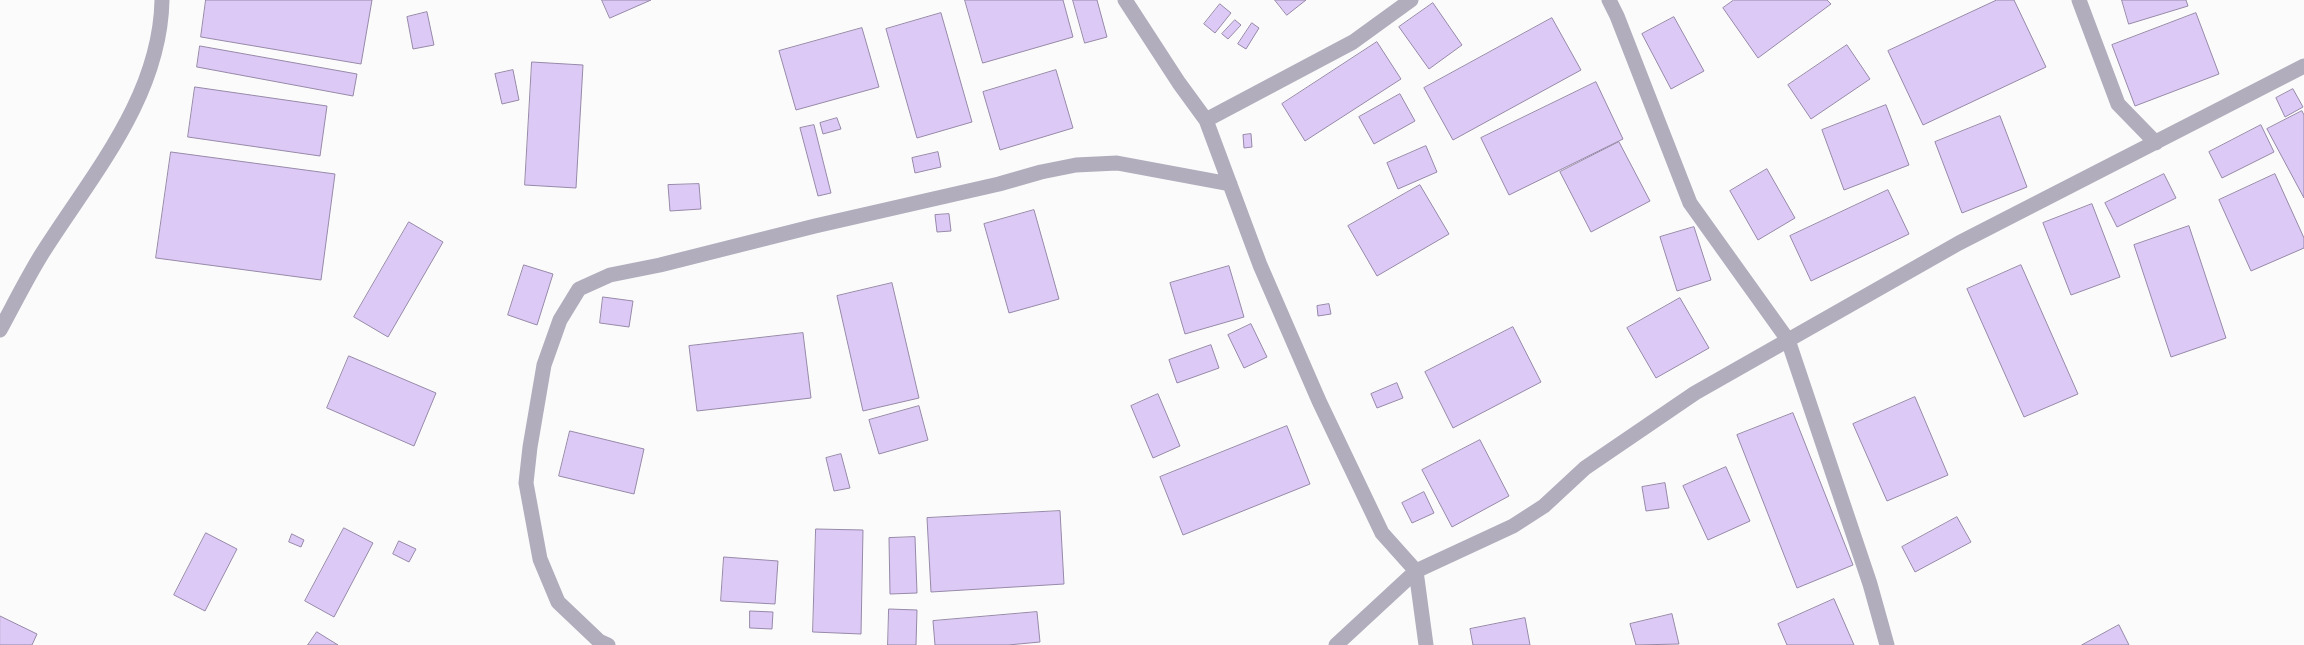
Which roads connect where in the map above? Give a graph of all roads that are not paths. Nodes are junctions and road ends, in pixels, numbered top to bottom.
1 (162, 0) edge
2 (1124, 0) edge
3 (1411, 0) edge
4 (1609, 0) edge
5 (2079, 0) edge
6 (2304, 66) edge
7 (1206, 120) junction
8 (2156, 143) junction
9 (1230, 184) junction
10 (0, 330) edge
11 (1788, 340) junction
12 (1416, 571) junction
13 (608, 645) edge
14 (1336, 645) edge
15 (1426, 645) edge
16 (1887, 645) edge

1 - 10 street
2 - 7 street
3 - 7 street
4 - 11 street
5 - 8 street
6 - 8 street
7 - 9 street
8 - 11 street
9 - 12 street
9 - 13 street
11 - 12 street
11 - 16 street
12 - 14 street
12 - 15 street

